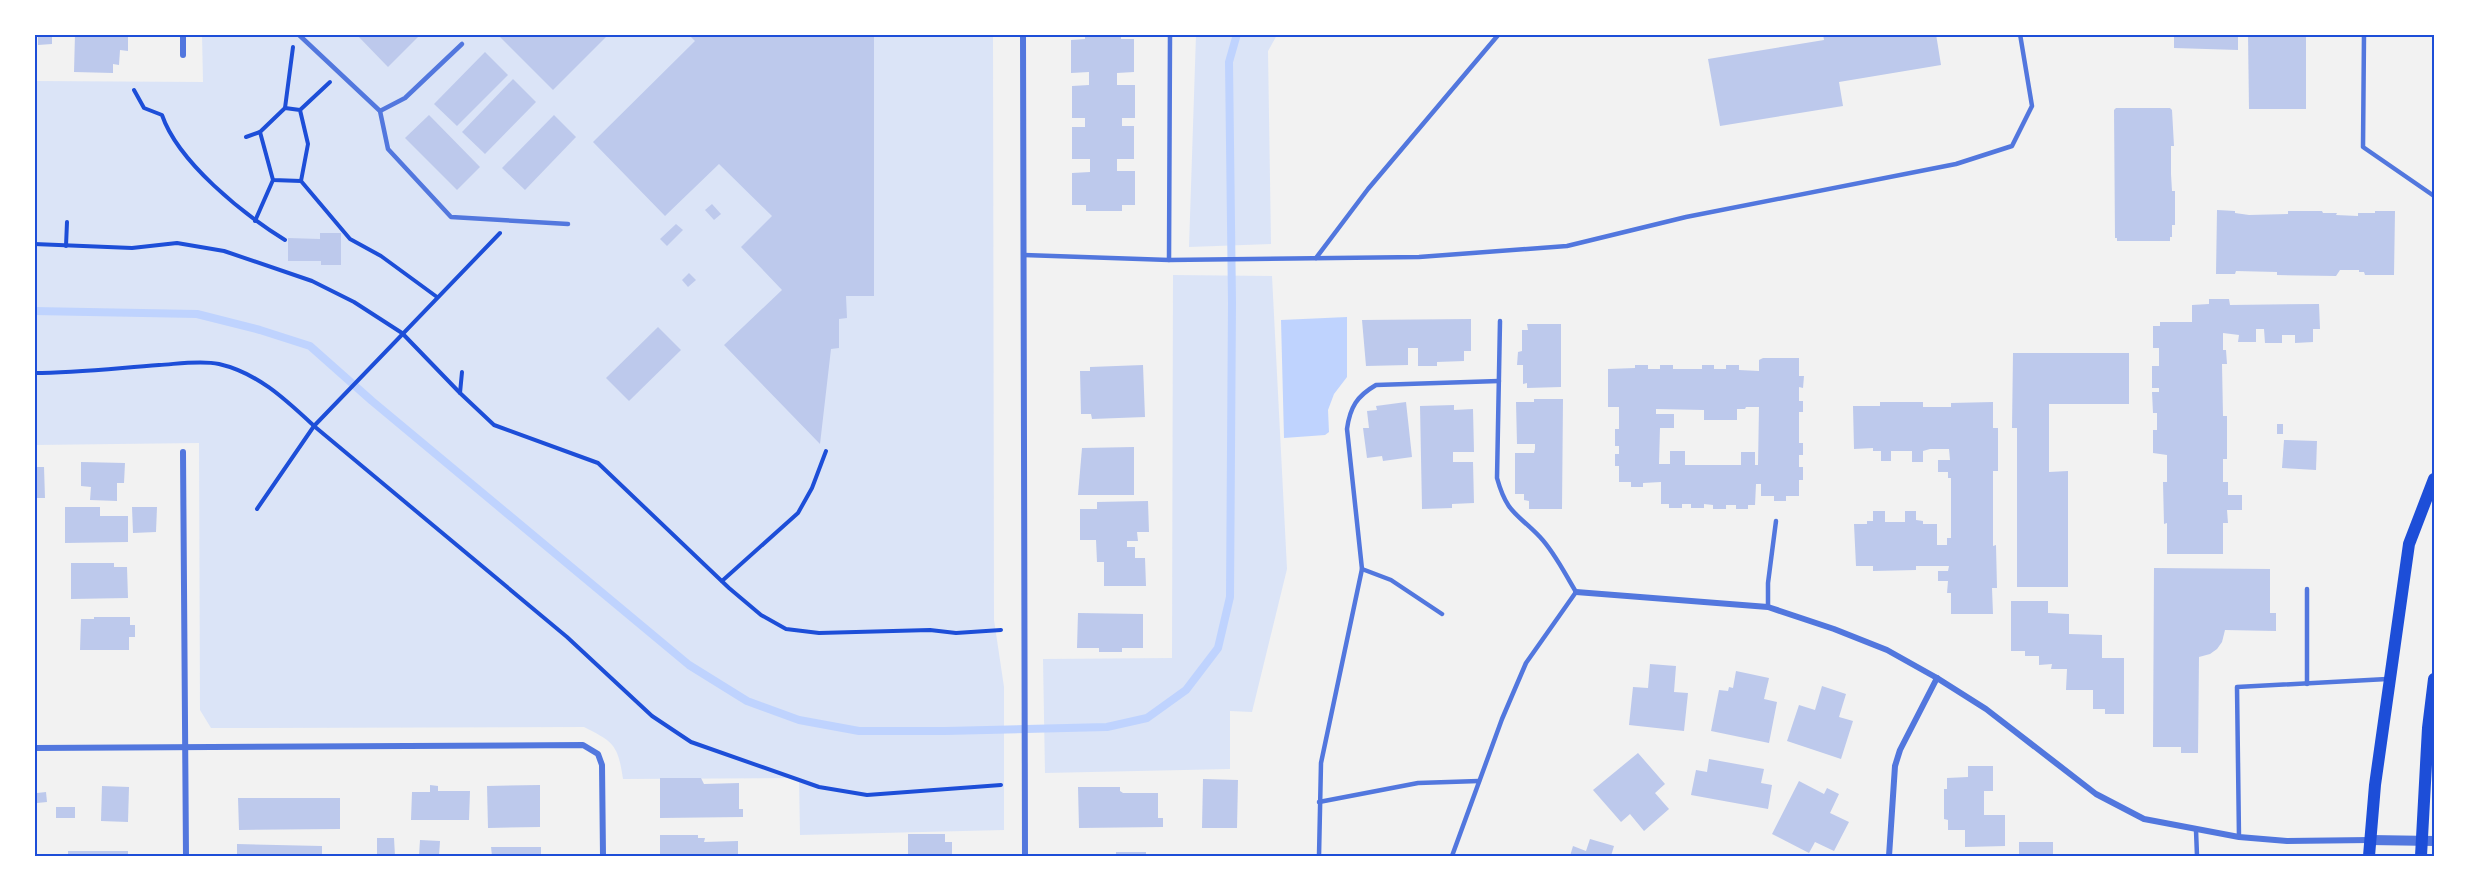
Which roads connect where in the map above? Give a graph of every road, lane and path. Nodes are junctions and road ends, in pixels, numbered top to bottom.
1 (183, 34) edge
2 (298, 34) edge
3 (1023, 34) edge
4 (1170, 34) edge
5 (1499, 34) edge
6 (2020, 34) edge
7 (2364, 34) edge
8 (462, 44) dead end
9 (293, 45) dead end
10 (183, 55) dead end
11 (339, 74) junction
12 (134, 90) dead end
13 (285, 108) junction
14 (300, 110) junction
15 (380, 111) junction
16 (260, 132) junction
17 (246, 137) dead end
18 (273, 180) junction
19 (301, 181) junction
20 (2434, 196) edge
21 (255, 221) junction
22 (67, 222) dead end
23 (510, 222) junction
24 (568, 224) dead end
25 (285, 240) dead end
26 (34, 244) edge
27 (66, 246) junction
28 (1024, 255) junction
29 (1316, 258) junction
30 (1169, 260) junction
31 (437, 297) junction
32 (1500, 321) dead end
33 (402, 333) junction
34 (462, 372) dead end
35 (34, 373) edge
36 (1499, 381) junction
37 (460, 393) junction
38 (314, 426) junction
39 (826, 451) dead end
40 (183, 452) dead end
41 (2434, 479) edge
42 (257, 509) dead end
43 (1776, 521) dead end
44 (1362, 569) junction
45 (722, 581) junction
46 (2307, 589) dead end
47 (1576, 592) junction
48 (1768, 607) junction
49 (1442, 614) dead end
50 (1001, 630) dead end
51 (1937, 678) junction
52 (2390, 679) junction
53 (2434, 679) edge
54 (2307, 684) junction
55 (34, 748) edge
56 (186, 748) junction
57 (1479, 781) junction
58 (1001, 785) dead end
59 (1319, 802) junction
60 (2196, 830) junction
61 (2239, 837) junction
62 (2370, 840) junction
63 (2428, 841) edge
64 (186, 856) edge
65 (603, 856) edge
66 (1025, 856) edge
67 (1319, 856) edge
68 (1452, 856) edge
69 (1889, 856) edge
70 (2197, 856) edge
71 (2369, 856) edge
72 (2421, 856) edge

1 - 10 street
2 - 11 lane
3 - 28 street
4 - 30 lane
5 - 29 lane
6 - 29 lane
7 - 20 lane
8 - 15 lane
9 - 13 path
11 - 14 path
11 - 15 lane
12 - 21 path
13 - 14 path
13 - 16 path
14 - 19 path
15 - 23 lane
16 - 17 path
16 - 18 path
18 - 19 path
18 - 21 path
19 - 31 path
21 - 25 path
22 - 27 path
23 - 24 lane
23 - 31 path
26 - 27 path
27 - 33 path
28 - 30 lane
28 - 66 street
29 - 30 lane
31 - 33 path
32 - 36 lane
33 - 37 path
33 - 38 path
34 - 37 path
35 - 38 path
36 - 44 lane
36 - 47 lane
37 - 45 path
38 - 42 path
38 - 58 path
39 - 45 path
40 - 56 street
41 - 52 main road
43 - 48 lane
44 - 49 lane
44 - 59 lane
45 - 50 path
46 - 54 lane
47 - 48 street
47 - 57 lane
48 - 51 street
51 - 60 street
51 - 69 street
52 - 54 lane
52 - 62 main road
53 - 63 main road
54 - 61 lane
55 - 56 street
56 - 64 street
56 - 65 street
57 - 59 lane
57 - 68 lane
59 - 67 lane
60 - 61 street
60 - 70 lane
61 - 62 street
62 - 63 street
62 - 71 main road
63 - 72 main road

